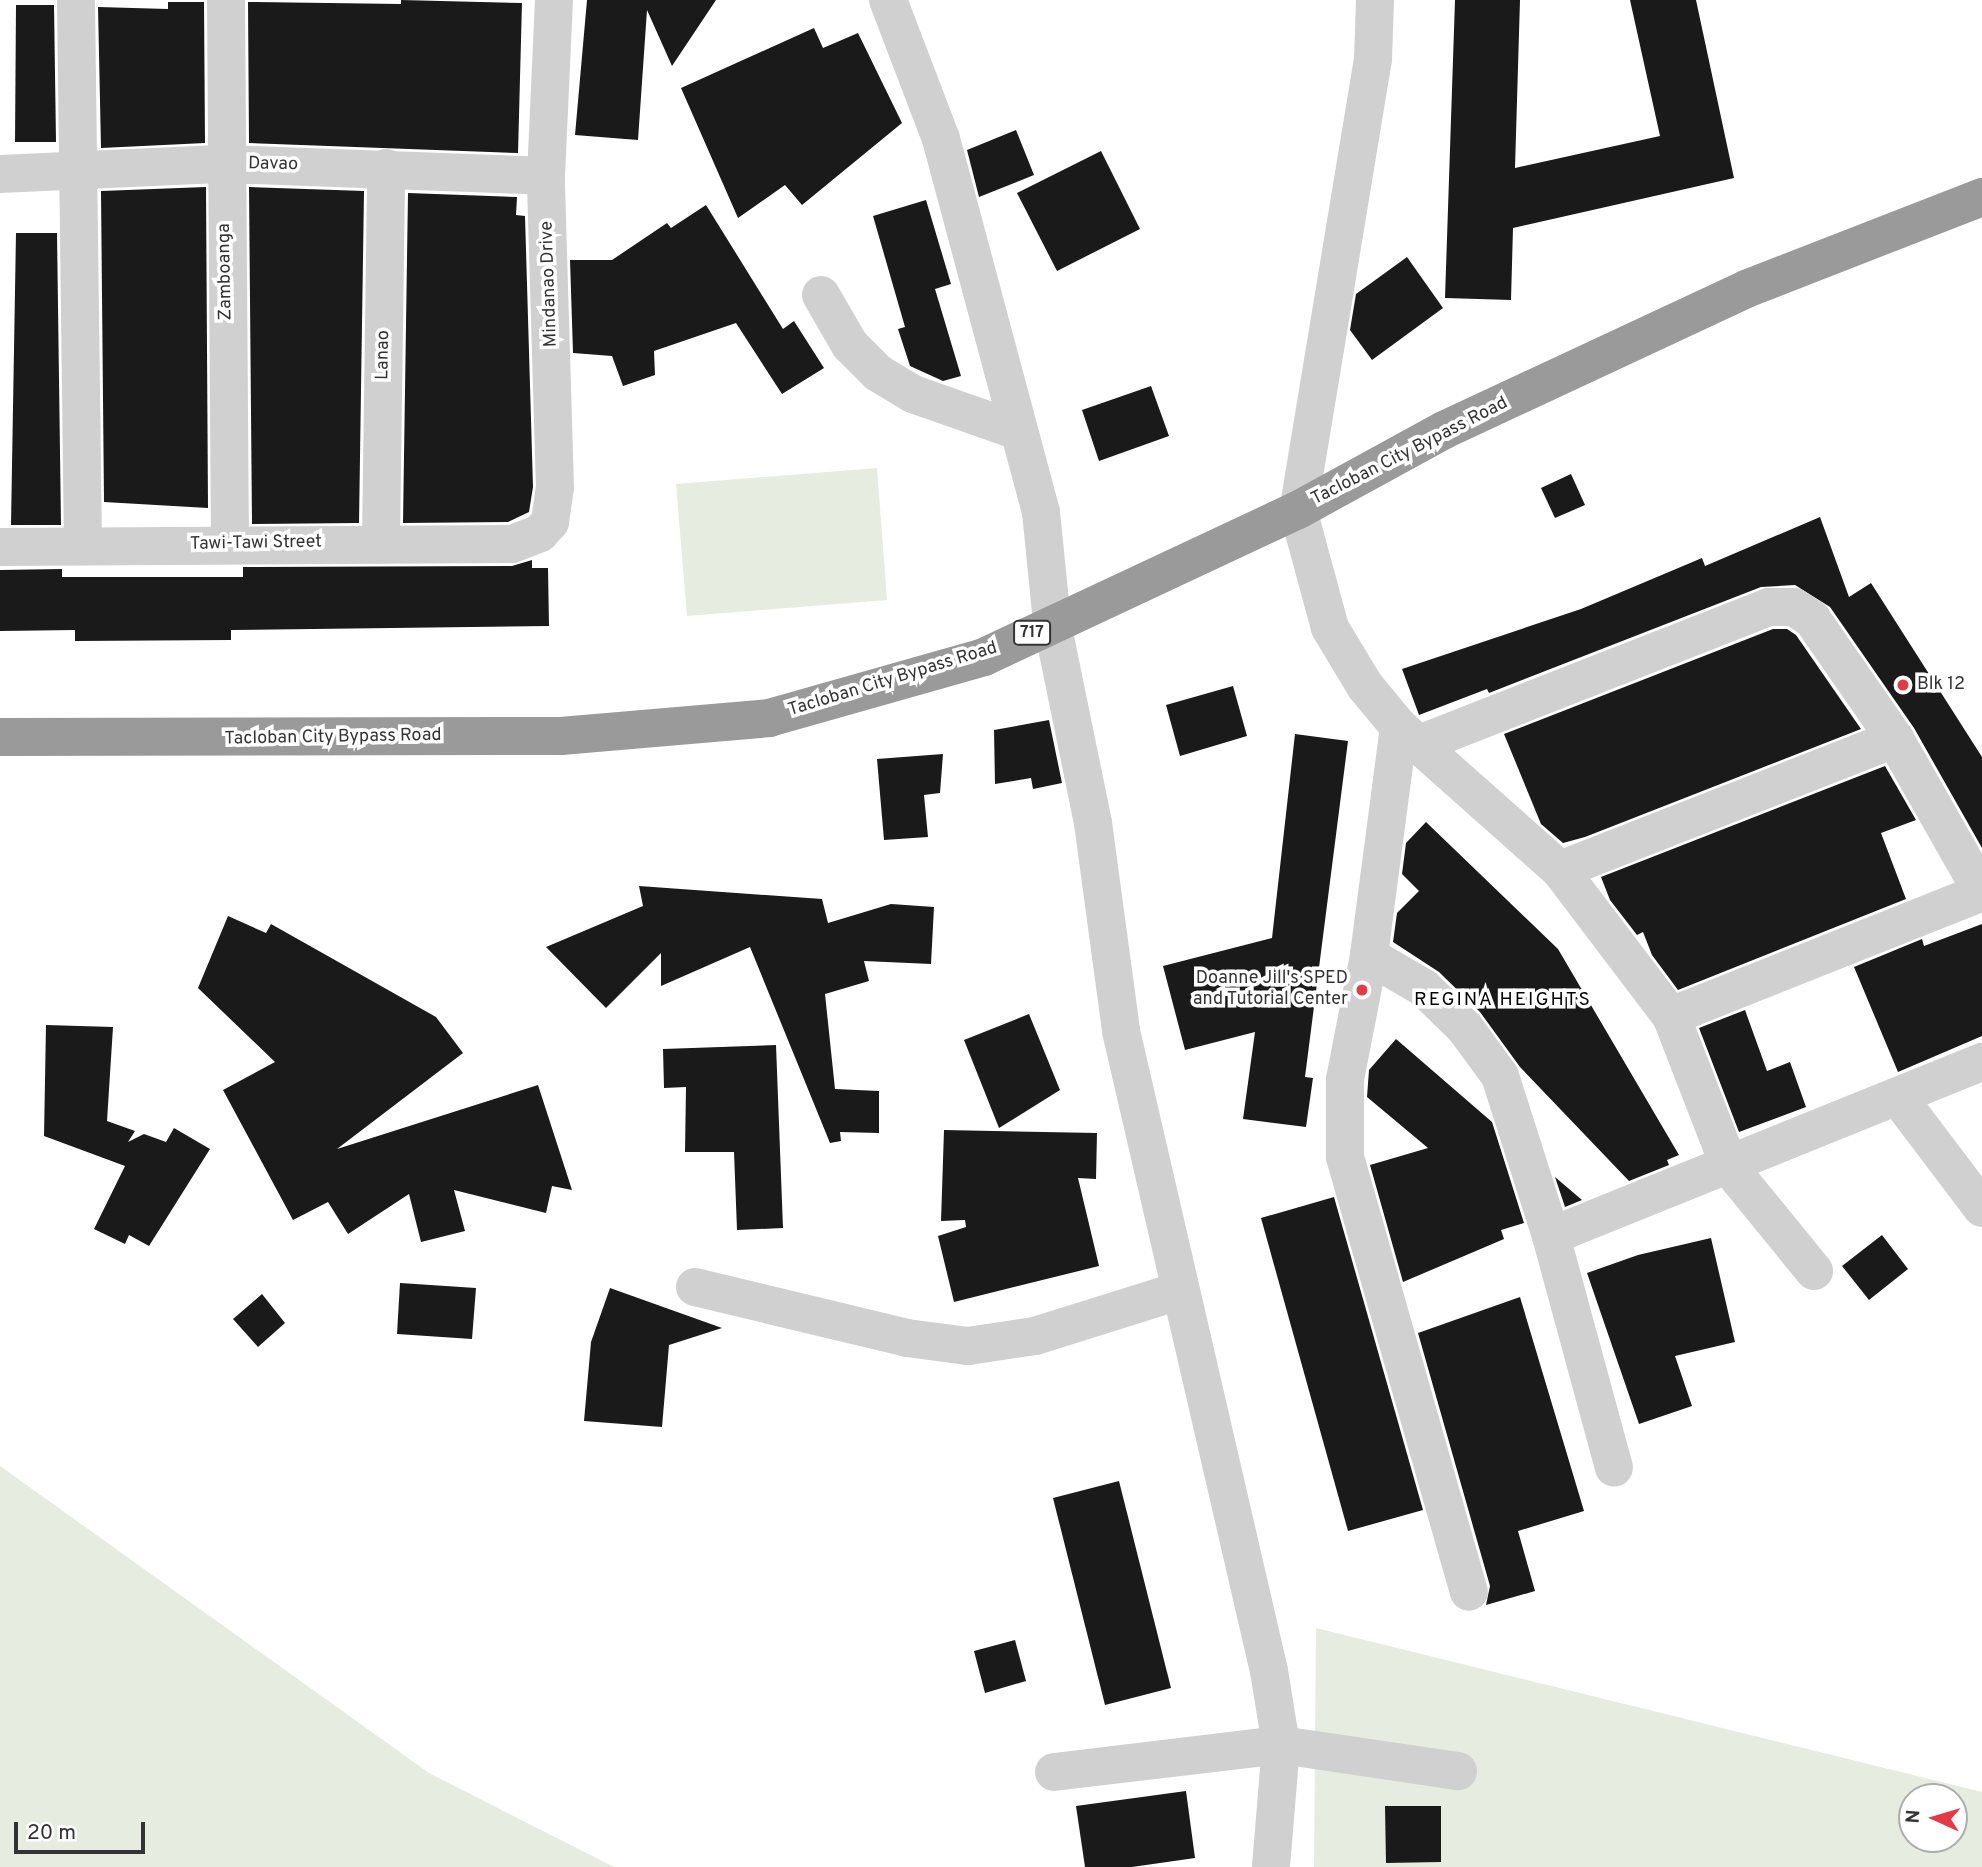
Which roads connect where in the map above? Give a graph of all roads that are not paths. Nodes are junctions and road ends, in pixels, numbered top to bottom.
1 (76, 0) edge
2 (226, 0) edge
3 (554, 0) edge
4 (888, 0) edge
5 (1375, 0) edge
6 (224, 164) junction
7 (386, 168) junction
8 (75, 173) junction
9 (0, 174) edge
10 (547, 176) junction
11 (1982, 197) edge
12 (821, 295) dead end
13 (1018, 431) junction
14 (1298, 510) junction
15 (381, 542) junction
16 (512, 544) joint
17 (230, 545) junction
18 (83, 546) junction
19 (0, 547) edge
20 (1052, 623) junction
21 (1410, 735) junction
22 (0, 737) edge
23 (1895, 739) junction
24 (1560, 870) junction
25 (1982, 892) edge
26 (1369, 956) junction
27 (1671, 1016) junction
28 (1982, 1062) edge
29 (1898, 1097) junction
30 (1730, 1168) junction
31 (1982, 1208) edge
32 (1551, 1236) junction
33 (1814, 1271) dead end
34 (695, 1287) dead end
35 (1179, 1291) junction
36 (1614, 1468) dead end
37 (1469, 1592) dead end
38 (1281, 1745) junction
39 (1458, 1771) dead end
40 (1055, 1772) dead end
41 (1271, 1867) edge

1 - 8 street
2 - 6 street, Zamboanga
3 - 10 street, Mindanao Drive
4 - 13 street
5 - 14 street
6 - 7 street, Davao
6 - 8 street, Davao
6 - 17 street, Zamboanga
7 - 10 street, Davao
7 - 15 street, Lanao
8 - 9 street, Davao
8 - 18 street
10 - 16 street, Mindanao Drive
11 - 14 highway, Tacloban City Bypass Road / 717
12 - 13 street
13 - 20 street
14 - 20 highway, Tacloban City Bypass Road / 717
14 - 21 street
15 - 16 street, Tawi-Tawi Street
15 - 17 street, Tawi-Tawi Street
17 - 18 street, Tawi-Tawi Street
18 - 19 street, Tawi-Tawi Street
20 - 22 highway, Tacloban City Bypass Road / 717
20 - 35 street
21 - 23 street
21 - 24 street
21 - 26 street
23 - 24 street
23 - 25 street
24 - 27 street
25 - 27 street
26 - 32 street
26 - 37 street
27 - 30 street
28 - 29 street
29 - 30 street
29 - 31 street
30 - 32 street
30 - 33 street
32 - 36 street
34 - 35 street
35 - 38 street
38 - 39 street
38 - 40 street
38 - 41 street

